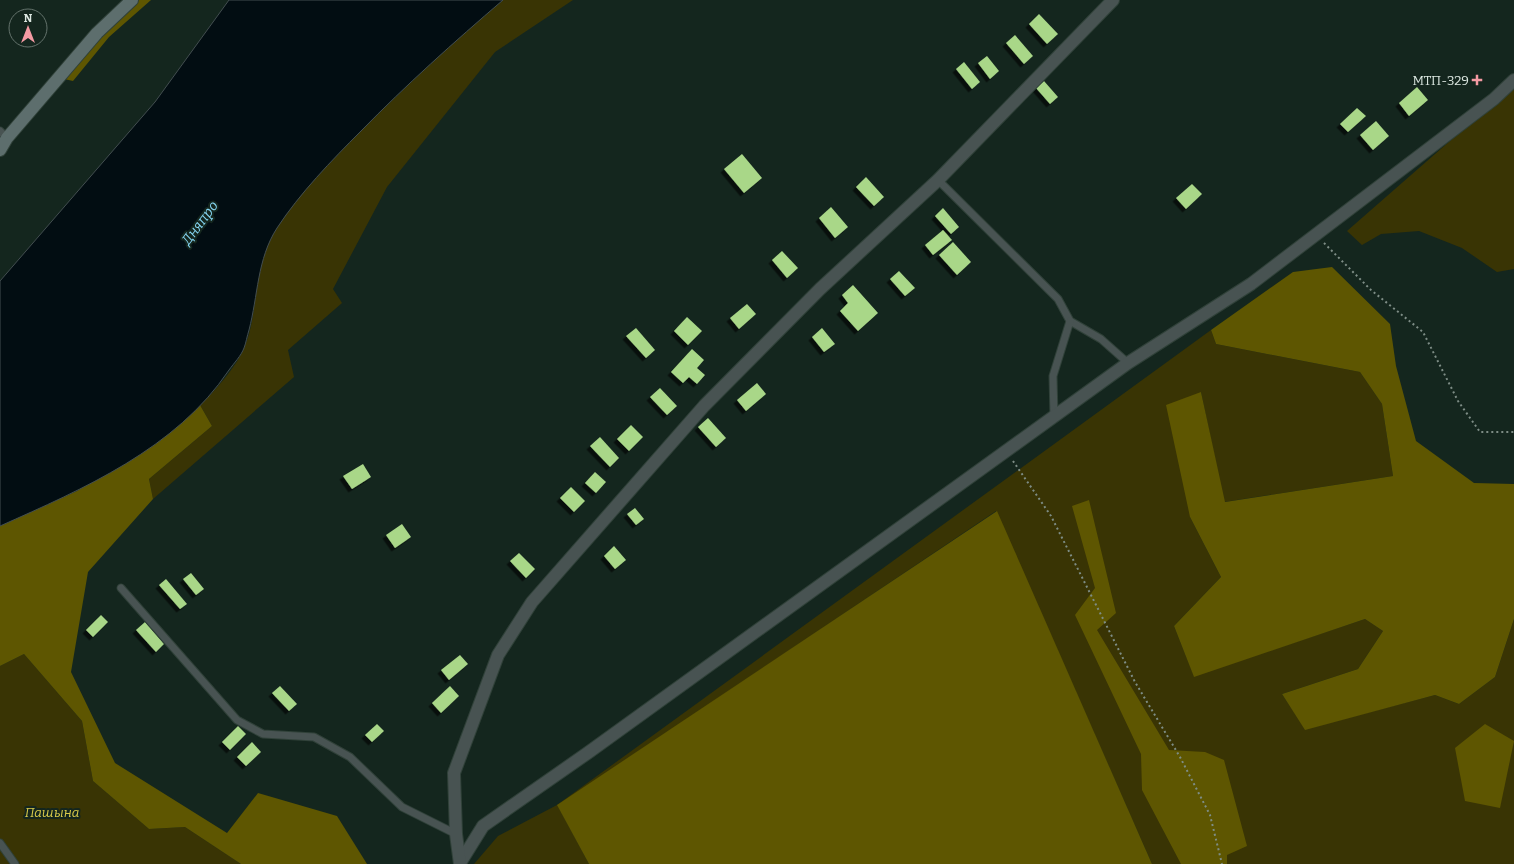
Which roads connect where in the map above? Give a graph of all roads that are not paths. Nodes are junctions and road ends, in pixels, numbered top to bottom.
1 (132, 0) edge
2 (1113, 0) edge
3 (1514, 80) edge
4 (4, 135) edge
5 (0, 150) edge
6 (938, 180) junction
7 (1070, 321) junction
8 (1128, 363) junction
9 (1054, 417) junction
10 (121, 588) dead end
11 (456, 834) junction
12 (0, 843) edge
13 (460, 863) edge
14 (15, 864) edge

1 - 4 street
2 - 6 street
3 - 8 street
4 - 5 street
6 - 7 lane
6 - 11 street
7 - 8 lane
7 - 9 lane
8 - 9 street
9 - 13 street
10 - 11 lane
11 - 13 street
12 - 14 lane

